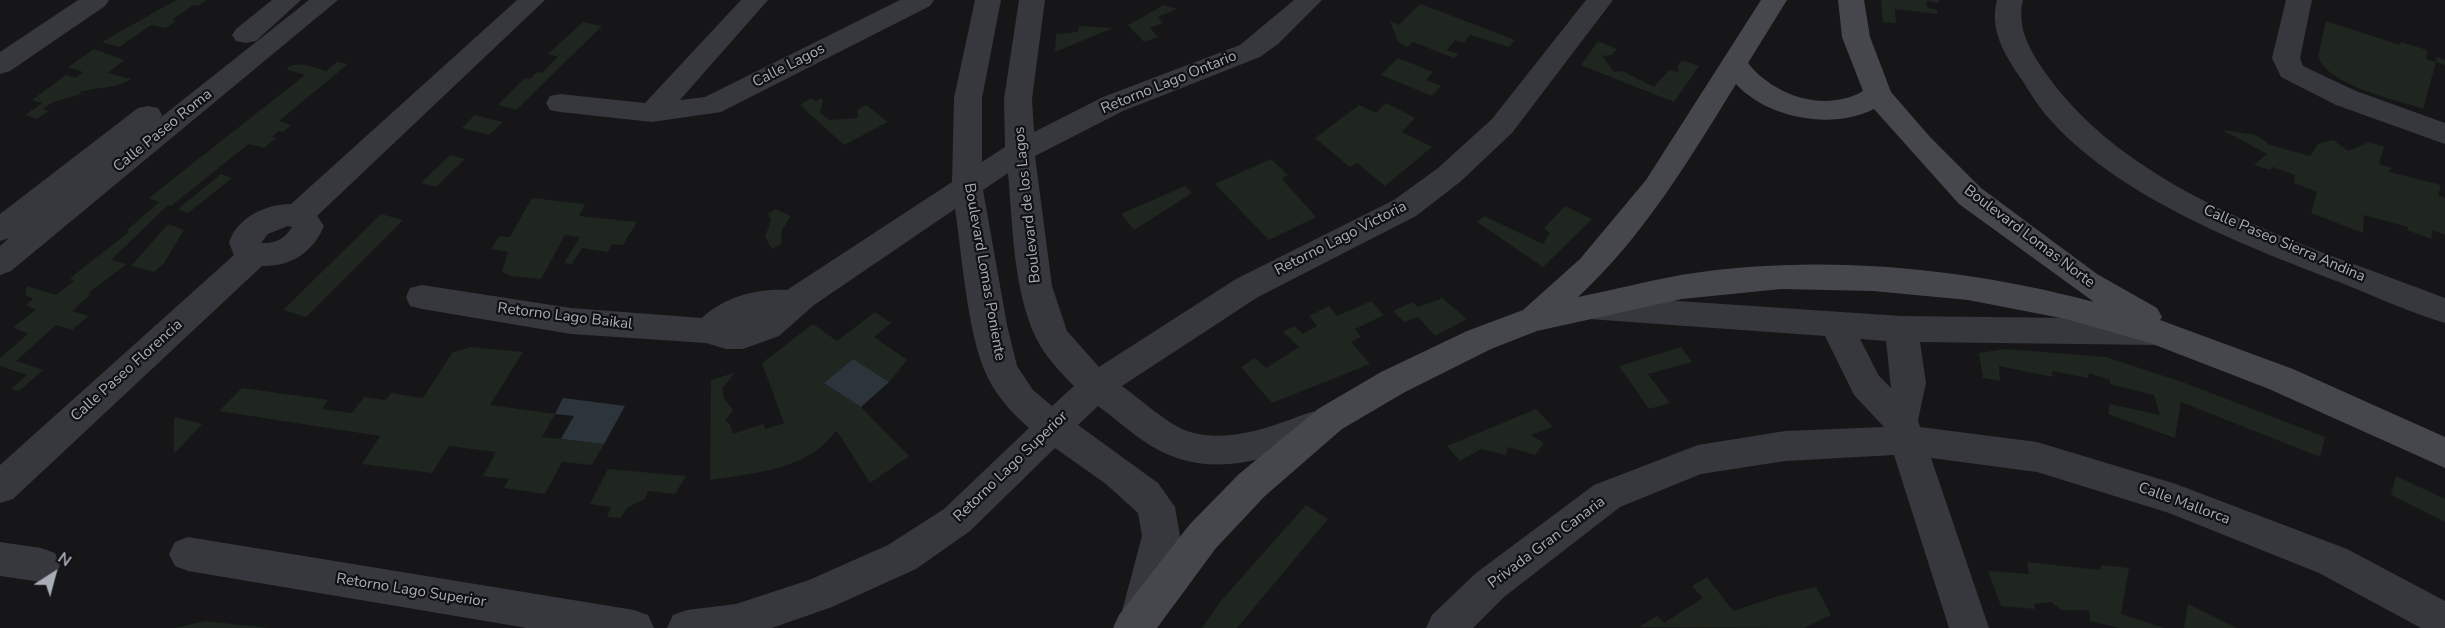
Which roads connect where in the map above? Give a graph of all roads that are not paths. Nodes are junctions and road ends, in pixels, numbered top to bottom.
1 (96, 0) edge
2 (288, 0) edge
3 (325, 0) edge
4 (532, 0) edge
5 (755, 0) edge
6 (921, 0) edge
7 (981, 0) edge
8 (1032, 0) edge
9 (1309, 0) edge
10 (1600, 0) edge
11 (1774, 0) edge
12 (1851, 0) edge
13 (2010, 0) edge
14 (2299, 0) edge
15 (1734, 63) junction
16 (0, 65) edge
17 (1878, 95) junction
18 (968, 98) junction
19 (1018, 99) junction
20 (560, 103) dead end
21 (652, 113) junction
22 (2445, 134) edge
23 (1020, 151) junction
24 (967, 188) junction
25 (0, 230) edge
26 (0, 262) edge
27 (422, 297) dead end
28 (1589, 307) junction
29 (2445, 311) edge
30 (1533, 320) junction
31 (1837, 326) junction
32 (1901, 329) junction
33 (2158, 332) junction
34 (2196, 346) junction
35 (1096, 386) junction
36 (1330, 419) junction
37 (1053, 427) junction
38 (1904, 430) junction
39 (2445, 453) edge
40 (0, 488) edge
41 (188, 554) dead end
42 (0, 559) edge
43 (41, 565) dead end
44 (2445, 621) edge
45 (1137, 622) edge
46 (634, 628) edge
47 (687, 628) edge
48 (1446, 628) edge
49 (1969, 628) edge

1 - 16 street
2 - 25 street, Calle Paseo Roma
3 - 26 street, Calle Paseo Roma
4 - 40 street, Calle Paseo Florencia
5 - 21 street
6 - 21 street, Calle Lagos
7 - 18 street, Boulevard Lomas Poniente
8 - 19 street, Boulevard de los Lagos
9 - 23 street, Retorno Lago Ontario
10 - 35 street, Retorno Lago Victoria
11 - 15 street
12 - 17 street, Boulevard Lomas Norte
13 - 29 street, Calle Paseo Sierra Andina
14 - 22 street
15 - 17 street
15 - 30 street
17 - 34 street, Boulevard Lomas Norte
18 - 19 street
18 - 24 street, Boulevard Lomas Poniente
19 - 23 street, Boulevard de los Lagos
20 - 21 street, Calle Lagos
23 - 24 street
23 - 35 street, Boulevard de los Lagos
24 - 27 street, Retorno Lago Baikal
24 - 37 street, Boulevard Lomas Poniente
28 - 30 street
28 - 31 street
28 - 33 street
30 - 36 street
31 - 32 street
31 - 38 street
32 - 33 street
32 - 38 street
33 - 34 street
34 - 39 street
35 - 36 street, Boulevard de los Lagos
35 - 37 street, Retorno Lago Superior
36 - 45 street
37 - 45 street, Boulevard Lomas Poniente
37 - 47 street, Retorno Lago Superior
38 - 44 street, Calle Mallorca
38 - 48 street, Privada Gran Canaria
38 - 49 street
41 - 46 street, Retorno Lago Superior
42 - 43 street

